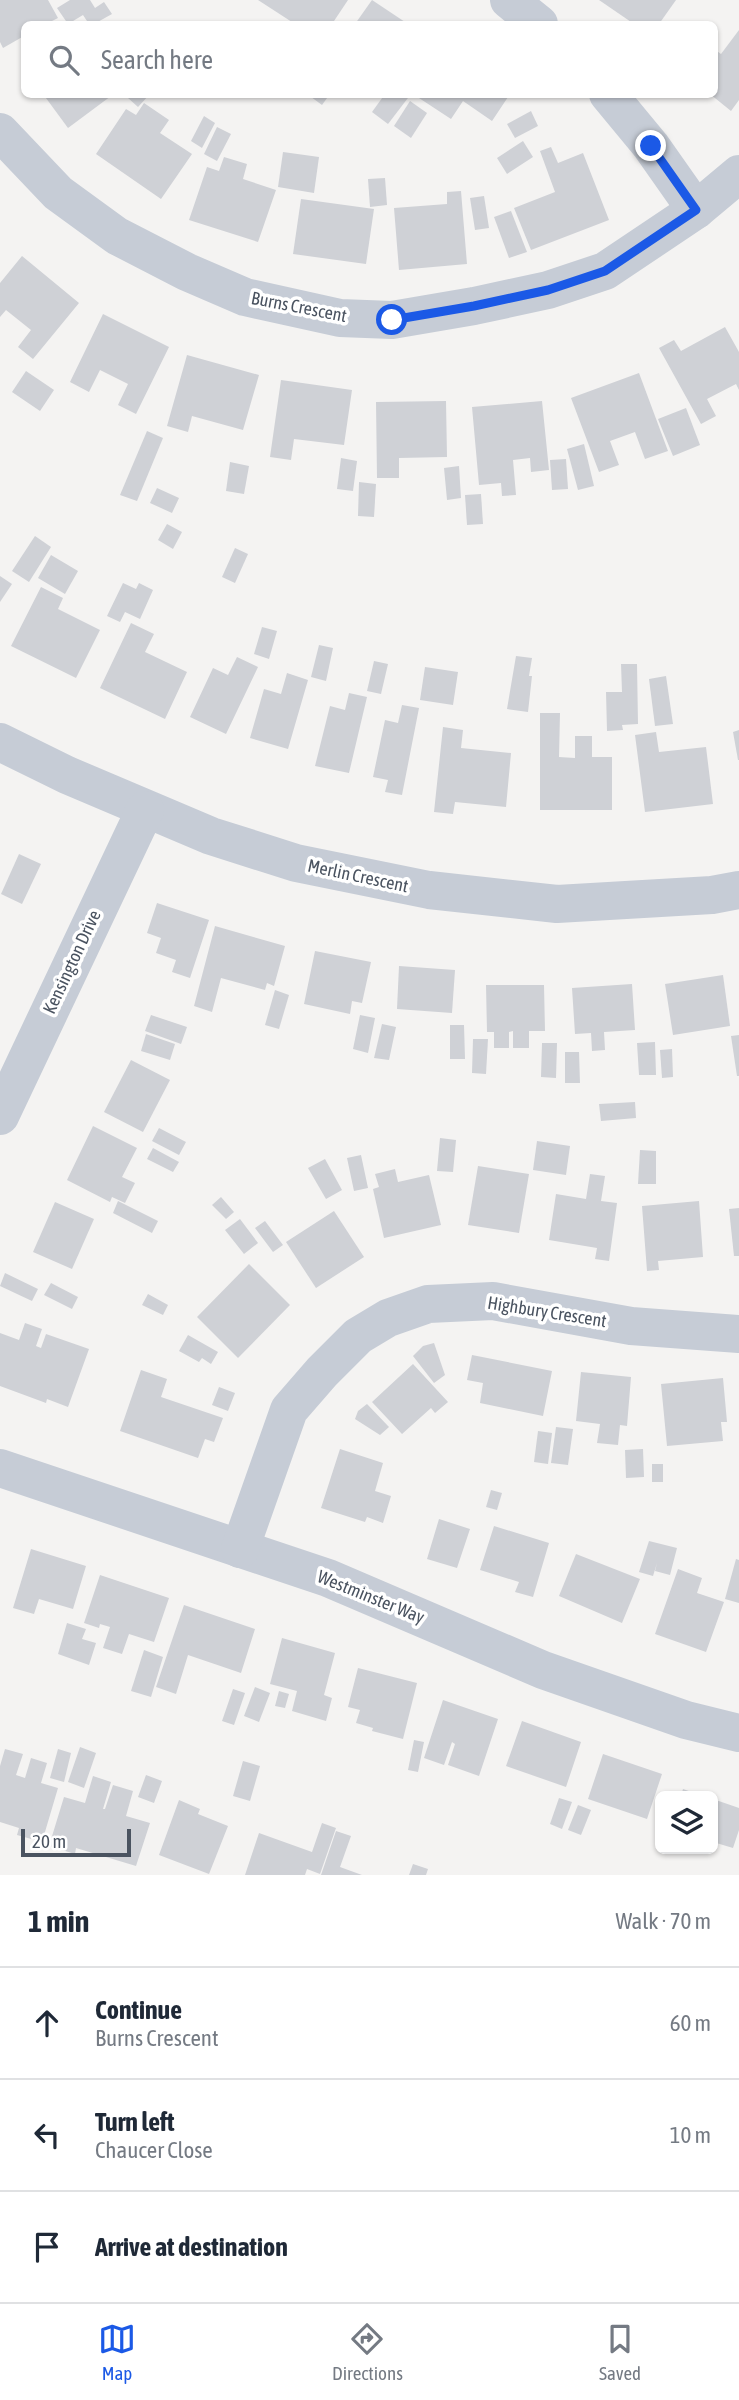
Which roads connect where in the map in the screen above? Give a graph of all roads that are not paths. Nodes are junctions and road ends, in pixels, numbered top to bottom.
1 (509, 0) edge
2 (535, 21) edge
3 (611, 98) edge
4 (0, 132) edge
5 (739, 174) edge
6 (696, 210) junction
7 (0, 742) edge
8 (145, 810) junction
9 (739, 891) edge
10 (0, 1116) edge
11 (739, 1334) edge
12 (0, 1468) edge
13 (240, 1549) junction
14 (739, 1732) edge

1 - 2 street
3 - 6 street
4 - 6 street, Burns Crescent
5 - 6 street, Burns Crescent
7 - 8 street, Merlin Crescent
8 - 9 street, Merlin Crescent
8 - 10 street, Kensington Drive
11 - 13 street, Highbury Crescent
12 - 13 street, Westminster Way
13 - 14 street, Westminster Way

